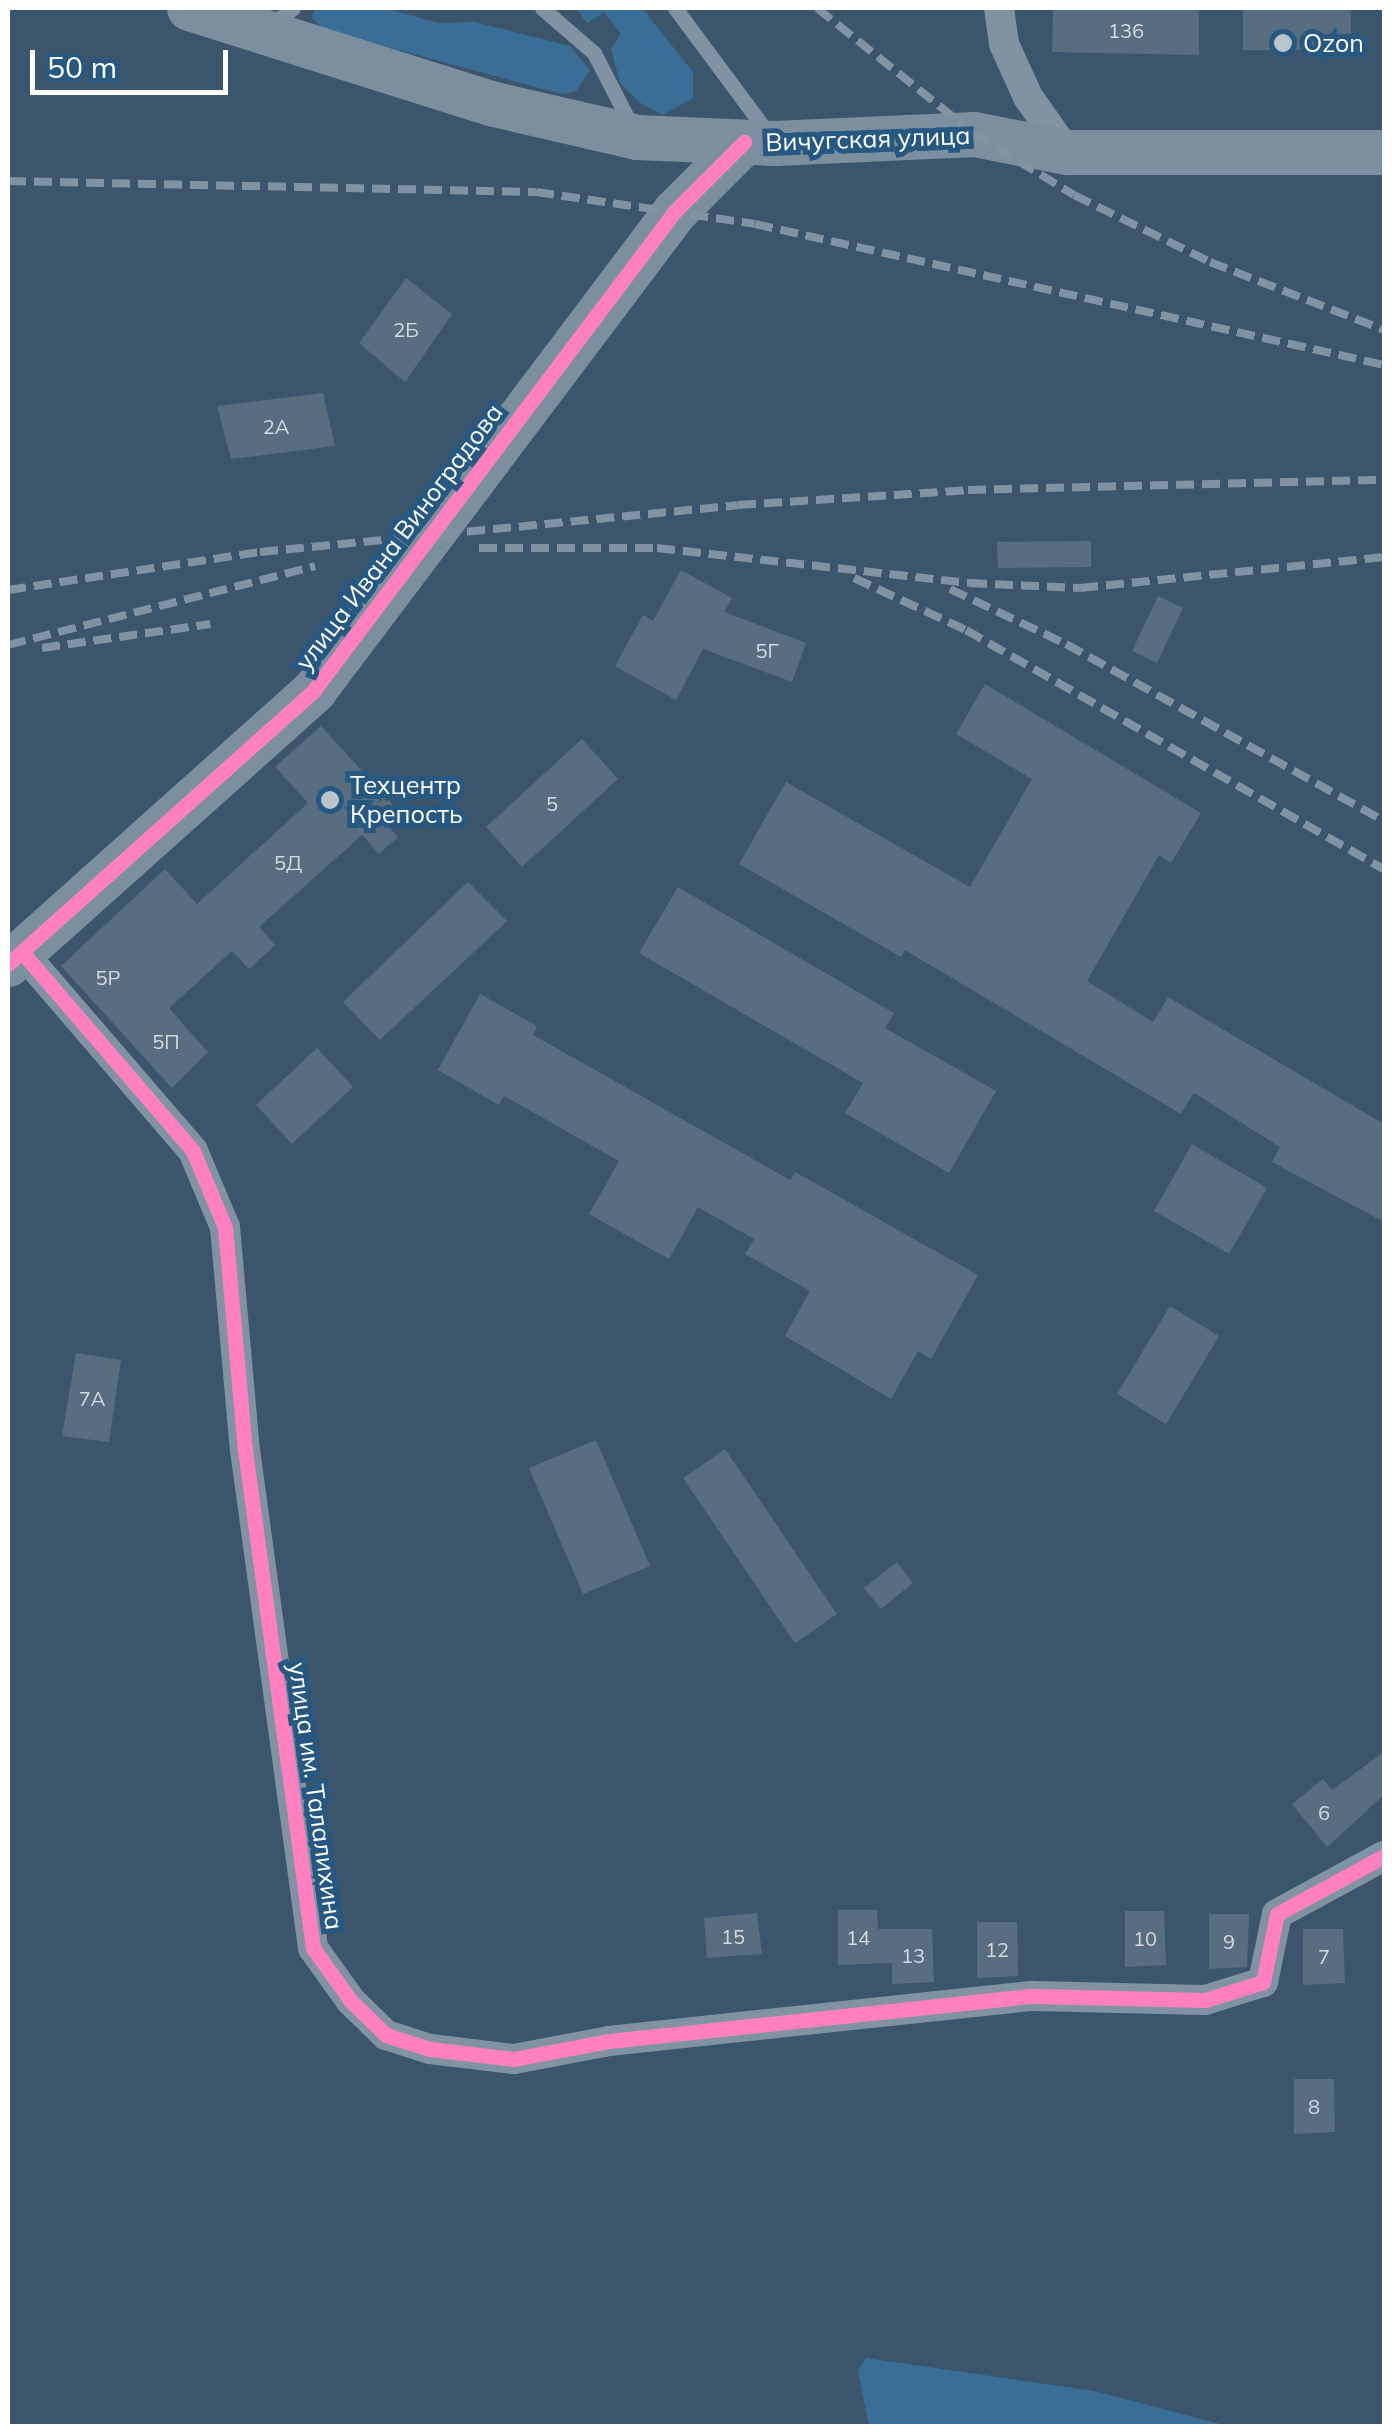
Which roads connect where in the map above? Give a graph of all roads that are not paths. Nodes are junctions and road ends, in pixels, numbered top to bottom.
1 (542, 8) edge
2 (675, 8) edge
3 (998, 8) edge
4 (206, 10) edge
5 (278, 19) edge
6 (637, 137) junction
7 (760, 142) junction
8 (1067, 152) junction
9 (1384, 152) edge
10 (14, 958) edge
11 (1384, 1856) edge

1 - 6 lane
2 - 7 lane
3 - 8 street
4 - 5 main road, Вичугская улица
5 - 6 main road, Вичугская улица
6 - 7 main road, Вичугская улица
7 - 8 main road, Вичугская улица
7 - 10 main road, улица Ивана Виноградова
8 - 9 main road, Вичугская улица
10 - 11 street, улица им. Талалихина

